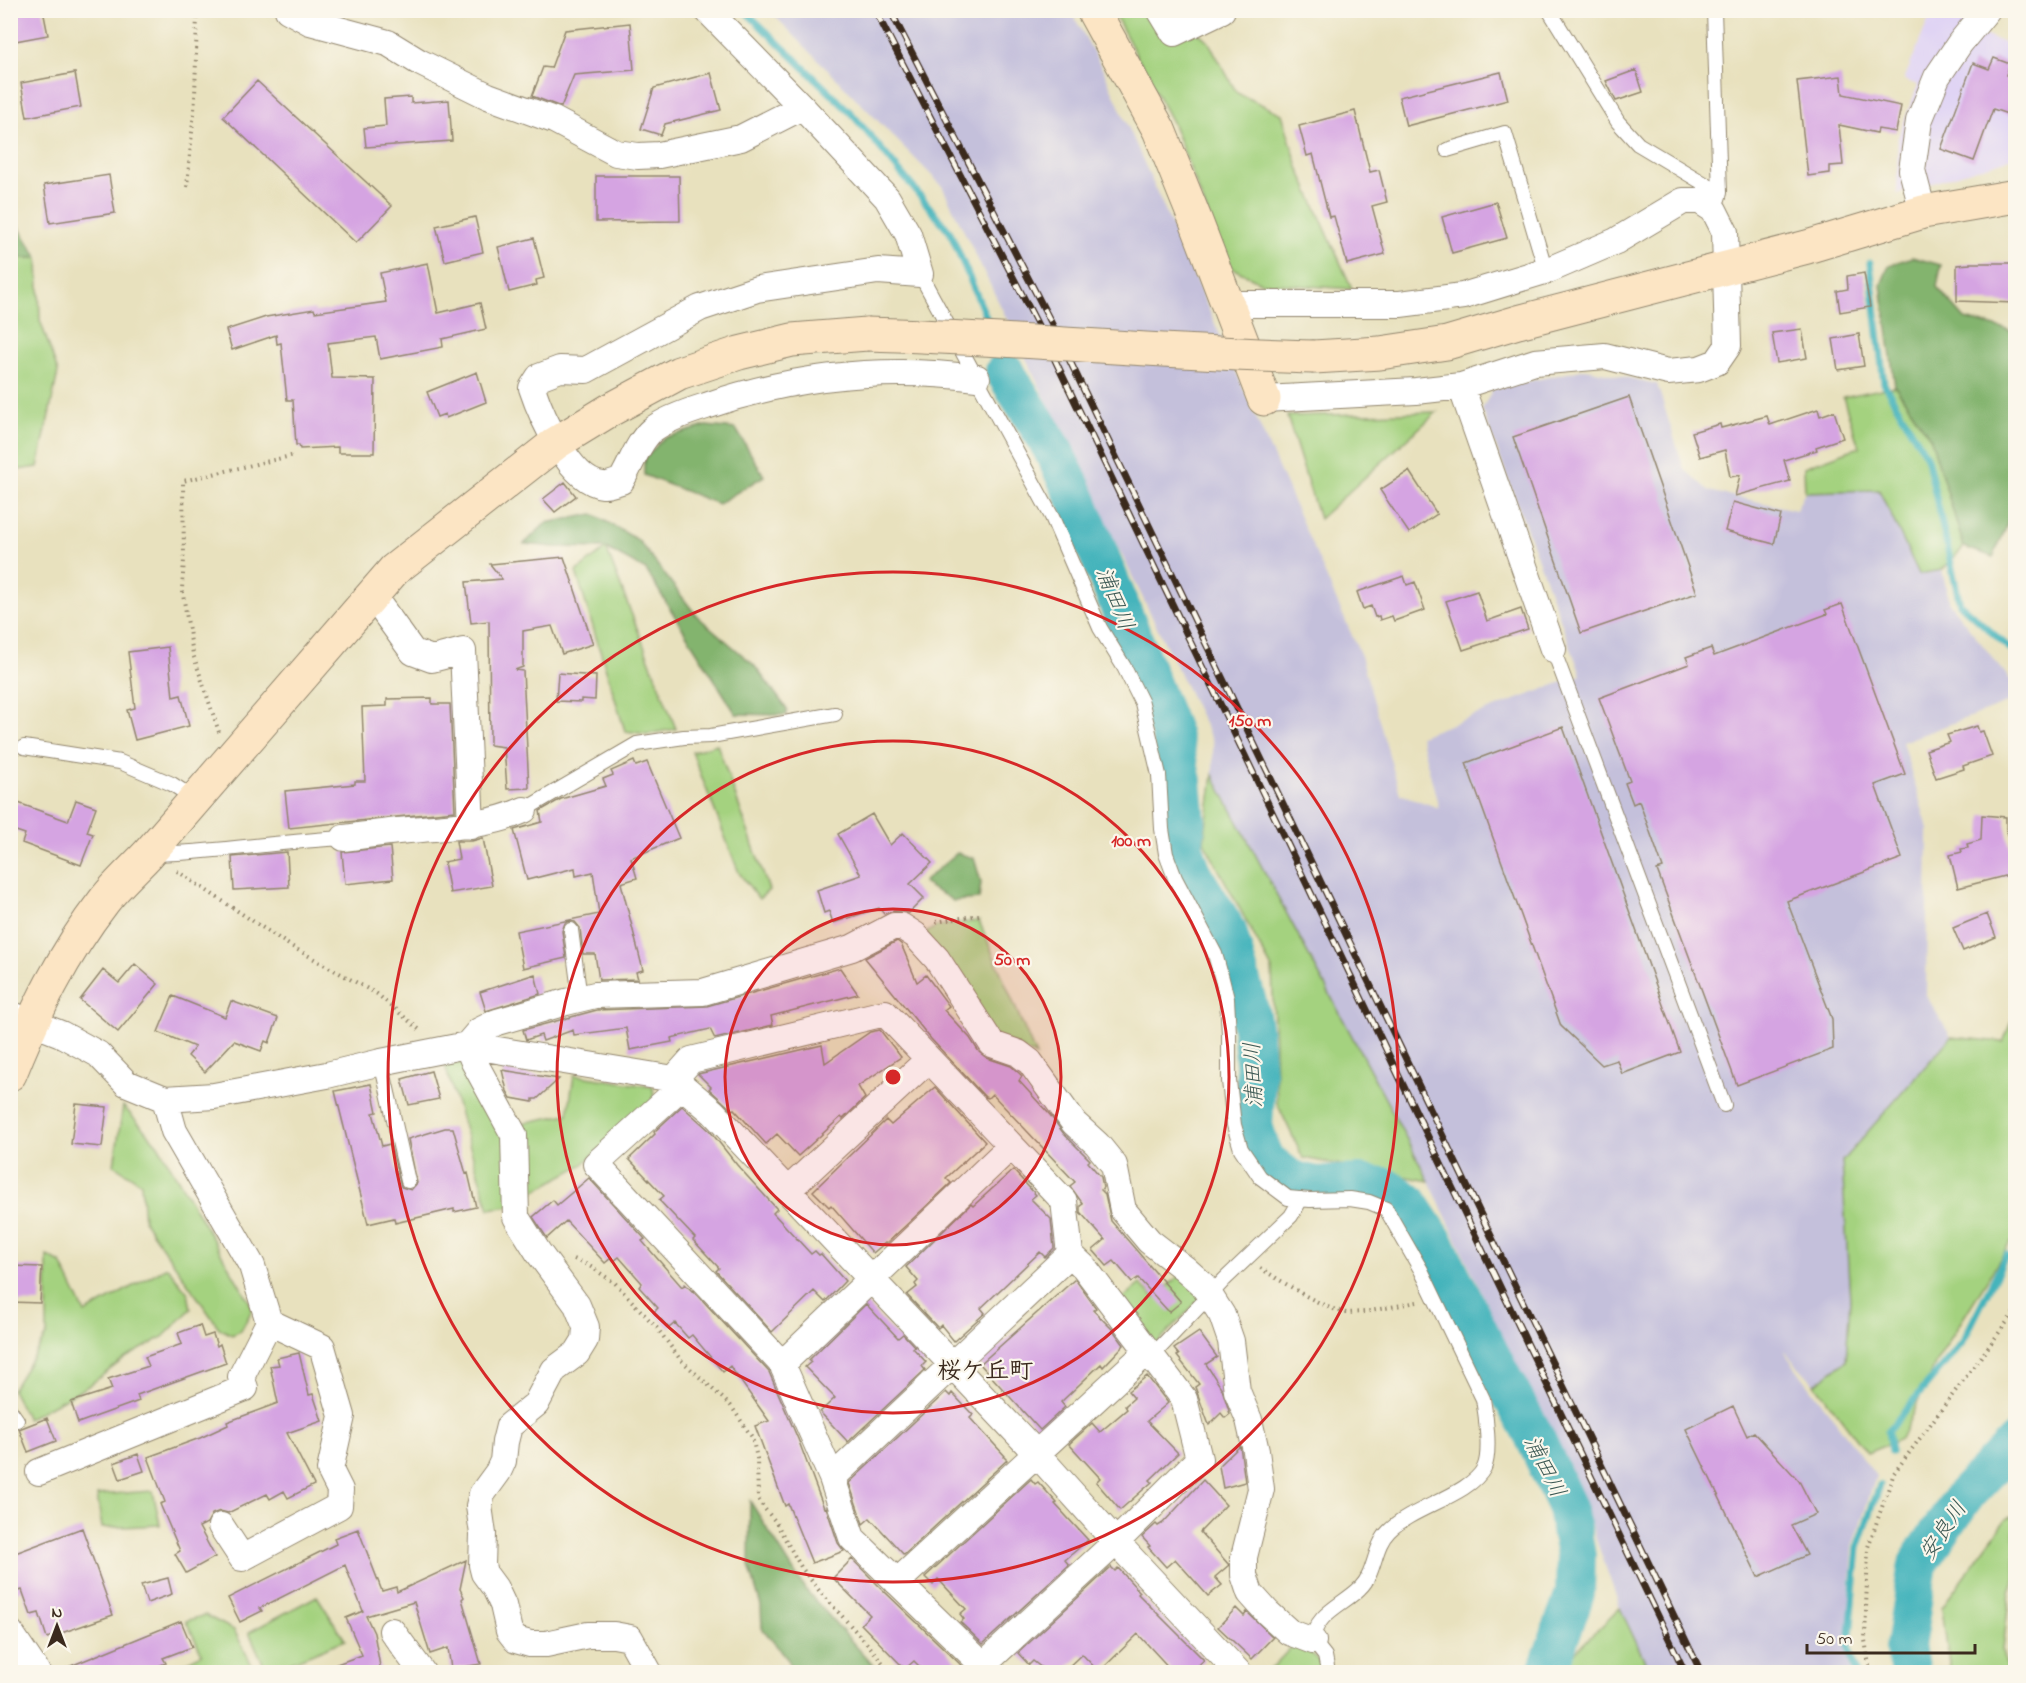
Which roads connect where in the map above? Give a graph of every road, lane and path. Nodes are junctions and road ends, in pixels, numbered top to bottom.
1 (196, 10) edge
2 (288, 10) edge
3 (707, 10) edge
4 (1093, 10) edge
5 (1160, 10) edge
6 (1222, 10) edge
7 (1549, 10) edge
8 (1714, 10) edge
9 (1987, 10) edge
10 (802, 107) junction
11 (1447, 150) dead end
12 (187, 187) dead end
13 (2016, 196) edge
14 (1717, 201) junction
15 (1923, 212) junction
16 (1727, 268) junction
17 (1546, 271) junction
18 (920, 274) junction
19 (1228, 304) junction
20 (977, 378) junction
21 (1461, 386) junction
22 (1264, 399) joint
23 (556, 443) junction
24 (295, 455) dead end
25 (372, 596) junction
26 (1553, 649) joint
27 (835, 714) dead end
28 (24, 747) dead end
29 (228, 762) junction
30 (195, 800) junction
31 (524, 810) joint
32 (471, 826) junction
33 (344, 838) joint
34 (148, 854) junction
35 (979, 915) dead end
36 (571, 930) dead end
37 (915, 935) junction
38 (580, 999) junction
39 (21, 1018) edge
40 (468, 1046) junction
41 (441, 1050) junction
42 (929, 1059) junction
43 (381, 1062) junction
44 (10, 1074) edge
45 (678, 1083) junction
46 (165, 1099) junction
47 (1724, 1105) dead end
48 (1011, 1146) junction
49 (408, 1180) dead end
50 (788, 1191) junction
51 (1301, 1199) junction
52 (1070, 1254) junction
53 (569, 1257) dead end
54 (1241, 1264) junction
55 (871, 1279) junction
56 (1434, 1296) junction
57 (1210, 1297) junction
58 (2016, 1310) edge
59 (269, 1322) junction
60 (1150, 1354) junction
61 (782, 1364) junction
62 (952, 1365) junction
63 (1036, 1453) junction
64 (39, 1472) dead end
65 (832, 1478) junction
66 (221, 1527) dead end
67 (1116, 1542) junction
68 (897, 1582) junction
69 (392, 1631) dead end
70 (10, 1632) edge
71 (1313, 1641) junction
72 (987, 1669) edge
73 (37, 1672) edge
74 (422, 1672) edge
75 (649, 1672) edge
76 (890, 1672) edge
77 (1238, 1672) edge
78 (1328, 1672) edge
79 (1870, 1672) edge

1 - 12 path
2 - 10 street
3 - 10 street
4 - 19 street
5 - 6 street
7 - 14 lane
8 - 14 lane
9 - 15 street
10 - 18 street
11 - 17 lane
13 - 15 street
14 - 16 street
14 - 17 street
15 - 16 street
16 - 21 street
16 - 23 street, bridge
17 - 19 street
18 - 20 lane
18 - 23 street
19 - 22 street
20 - 23 street
20 - 51 lane
21 - 22 street
21 - 26 street
23 - 25 street
24 - 29 path
25 - 29 street
25 - 32 street
26 - 47 lane
27 - 31 lane
28 - 30 lane
29 - 30 street
30 - 34 street
31 - 32 street
32 - 33 street
33 - 34 lane
34 - 39 street
34 - 41 path
35 - 37 path
36 - 38 lane
37 - 38 street
37 - 57 street
38 - 40 street
39 - 44 street
39 - 46 street
40 - 41 street
40 - 45 street
40 - 75 street
41 - 43 street
42 - 45 street
42 - 48 street
42 - 50 street
43 - 46 street
43 - 49 lane
45 - 50 street
45 - 61 street
46 - 59 street
48 - 52 street
48 - 55 street
50 - 55 street
51 - 54 lane
51 - 56 lane
52 - 60 street
52 - 62 street
53 - 76 path
54 - 56 path
54 - 57 lane
55 - 61 street
55 - 62 street
56 - 71 lane
57 - 60 lane
57 - 71 street
58 - 79 path
59 - 64 street
59 - 66 street
60 - 63 street
60 - 67 street
61 - 65 street
62 - 63 street
62 - 65 street
63 - 67 street
63 - 68 street
65 - 68 street
67 - 72 street
67 - 77 street
68 - 72 street
69 - 74 street
70 - 73 street
71 - 78 lane

